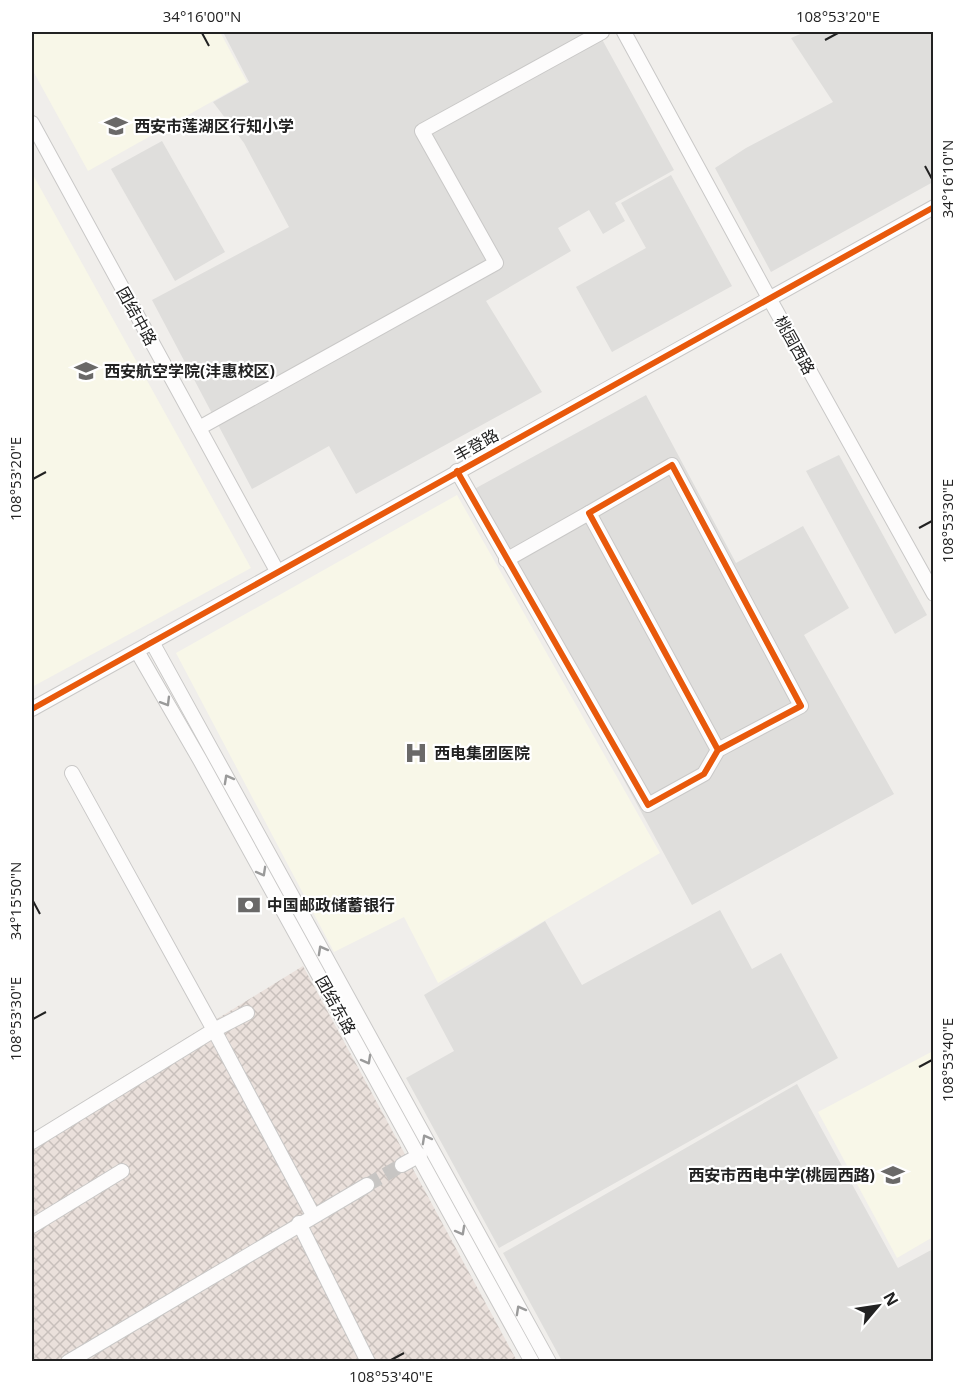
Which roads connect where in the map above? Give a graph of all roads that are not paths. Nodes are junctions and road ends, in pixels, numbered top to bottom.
1 (602, 32) edge
2 (624, 32) edge
3 (32, 123) edge
4 (933, 207) edge
5 (769, 298) junction
6 (199, 428) junction
7 (457, 471) junction
8 (589, 513) junction
9 (506, 560) junction
10 (277, 571) junction
11 (933, 594) edge
12 (153, 642) junction
13 (136, 651) junction
14 (32, 709) edge
15 (718, 750) junction
16 (72, 773) dead end
17 (247, 1013) dead end
18 (214, 1030) junction
19 (32, 1142) edge
20 (420, 1155) junction
21 (402, 1165) tunnel mouth
22 (122, 1171) dead end
23 (367, 1185) tunnel mouth
24 (313, 1215) junction
25 (299, 1223) junction
26 (32, 1226) edge
27 (365, 1360) edge
28 (68, 1362) edge
29 (532, 1362) edge
30 (549, 1362) edge

1 - 6 street
2 - 5 street, 桃园西路
3 - 6 street, 团结中路
4 - 5 street, 丰登路
5 - 7 street, 丰登路
5 - 11 street, 桃园西路
6 - 10 street, 团结中路
7 - 9 street
7 - 10 street, 丰登路
8 - 9 street
8 - 15 street
8 - 15 street
9 - 15 street
10 - 12 street, 丰登路
12 - 13 street, 丰登路
30 -> 12 street
13 - 14 street, 丰登路
13 -> 20 street, 团结东路
16 - 18 street
17 - 18 street
18 - 19 street
18 - 24 street
20 - 21 street
20 -> 29 street, 团结东路
22 - 26 street
23 - 24 street
24 - 25 street
25 - 27 street
25 - 28 street

